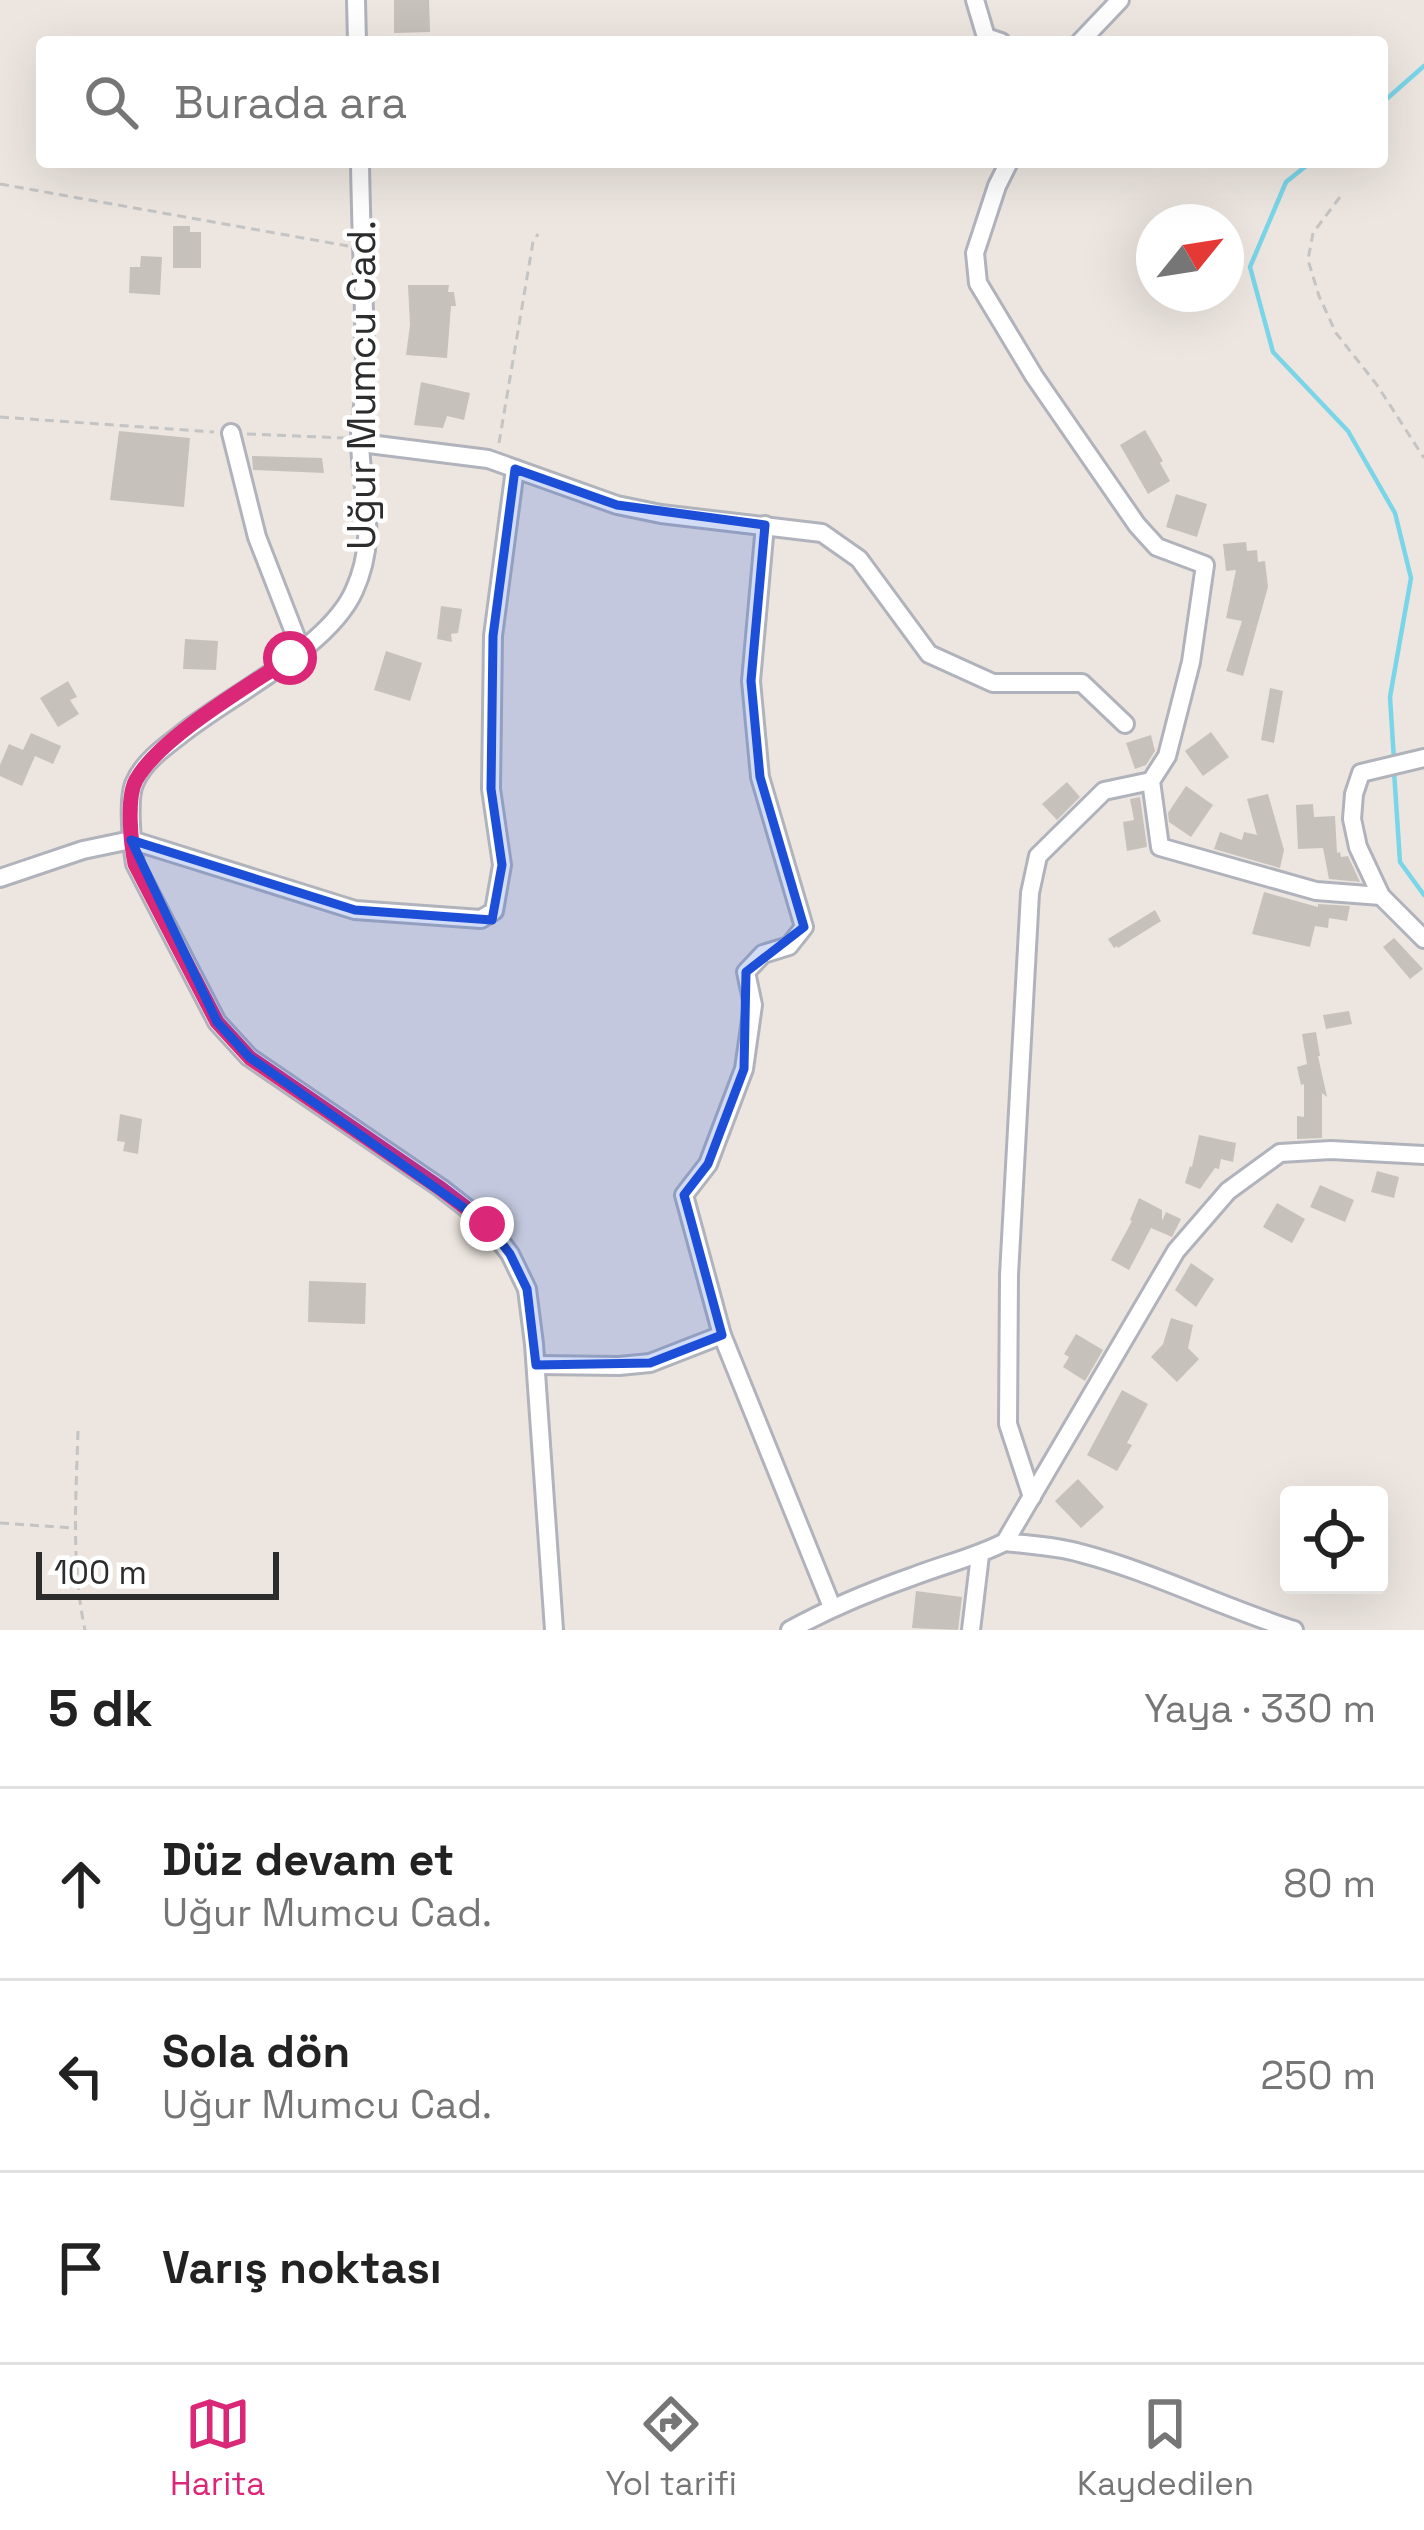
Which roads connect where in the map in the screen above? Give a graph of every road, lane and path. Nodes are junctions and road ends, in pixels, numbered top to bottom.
1 (356, 0) edge
2 (975, 0) edge
3 (1120, 0) edge
4 (357, 36) edge
5 (986, 36) edge
6 (1086, 36) edge
7 (360, 168) edge
8 (1006, 168) edge
9 (0, 184) edge
10 (1340, 197) dead end
11 (538, 234) dead end
12 (362, 249) junction
13 (0, 417) edge
14 (231, 433) junction
15 (360, 441) junction
16 (500, 443) dead end
17 (1424, 458) edge
18 (515, 469) junction
19 (764, 525) junction
20 (301, 650) junction
21 (1125, 724) dead end
22 (1416, 760) edge
23 (1151, 781) junction
24 (131, 840) junction
25 (0, 878) edge
26 (1381, 896) junction
27 (1424, 939) edge
28 (1424, 1155) edge
29 (722, 1335) junction
30 (536, 1365) junction
31 (78, 1431) dead end
32 (1032, 1497) junction
33 (0, 1523) edge
34 (75, 1528) junction
35 (1005, 1542) junction
36 (980, 1555) junction
37 (832, 1607) junction
38 (85, 1630) edge
39 (554, 1630) edge
40 (790, 1630) edge
41 (971, 1630) edge
42 (1294, 1630) edge

1 - 4 street
2 - 5 street
3 - 6 street
7 - 12 street, Uğur Mumcu Cad.
8 - 23 street
9 - 12 path
10 - 17 path
11 - 16 path
12 - 15 street, Uğur Mumcu Cad.
13 - 14 path
14 - 15 path
14 - 20 street
15 - 18 street
15 - 20 street, Uğur Mumcu Cad.
18 - 19 street
18 - 24 street
19 - 21 street
19 - 29 street
20 - 24 street, Uğur Mumcu Cad.
22 - 26 street
23 - 26 street
23 - 32 street
24 - 25 street
24 - 30 street, Uğur Mumcu Cad.
26 - 27 street
28 - 32 street
29 - 30 street
29 - 37 street
30 - 39 street, Uğur Mumcu Cad.
31 - 34 path
32 - 35 street
33 - 34 path
34 - 38 path
35 - 36 street
35 - 42 street
36 - 37 street
36 - 41 street
37 - 40 street

